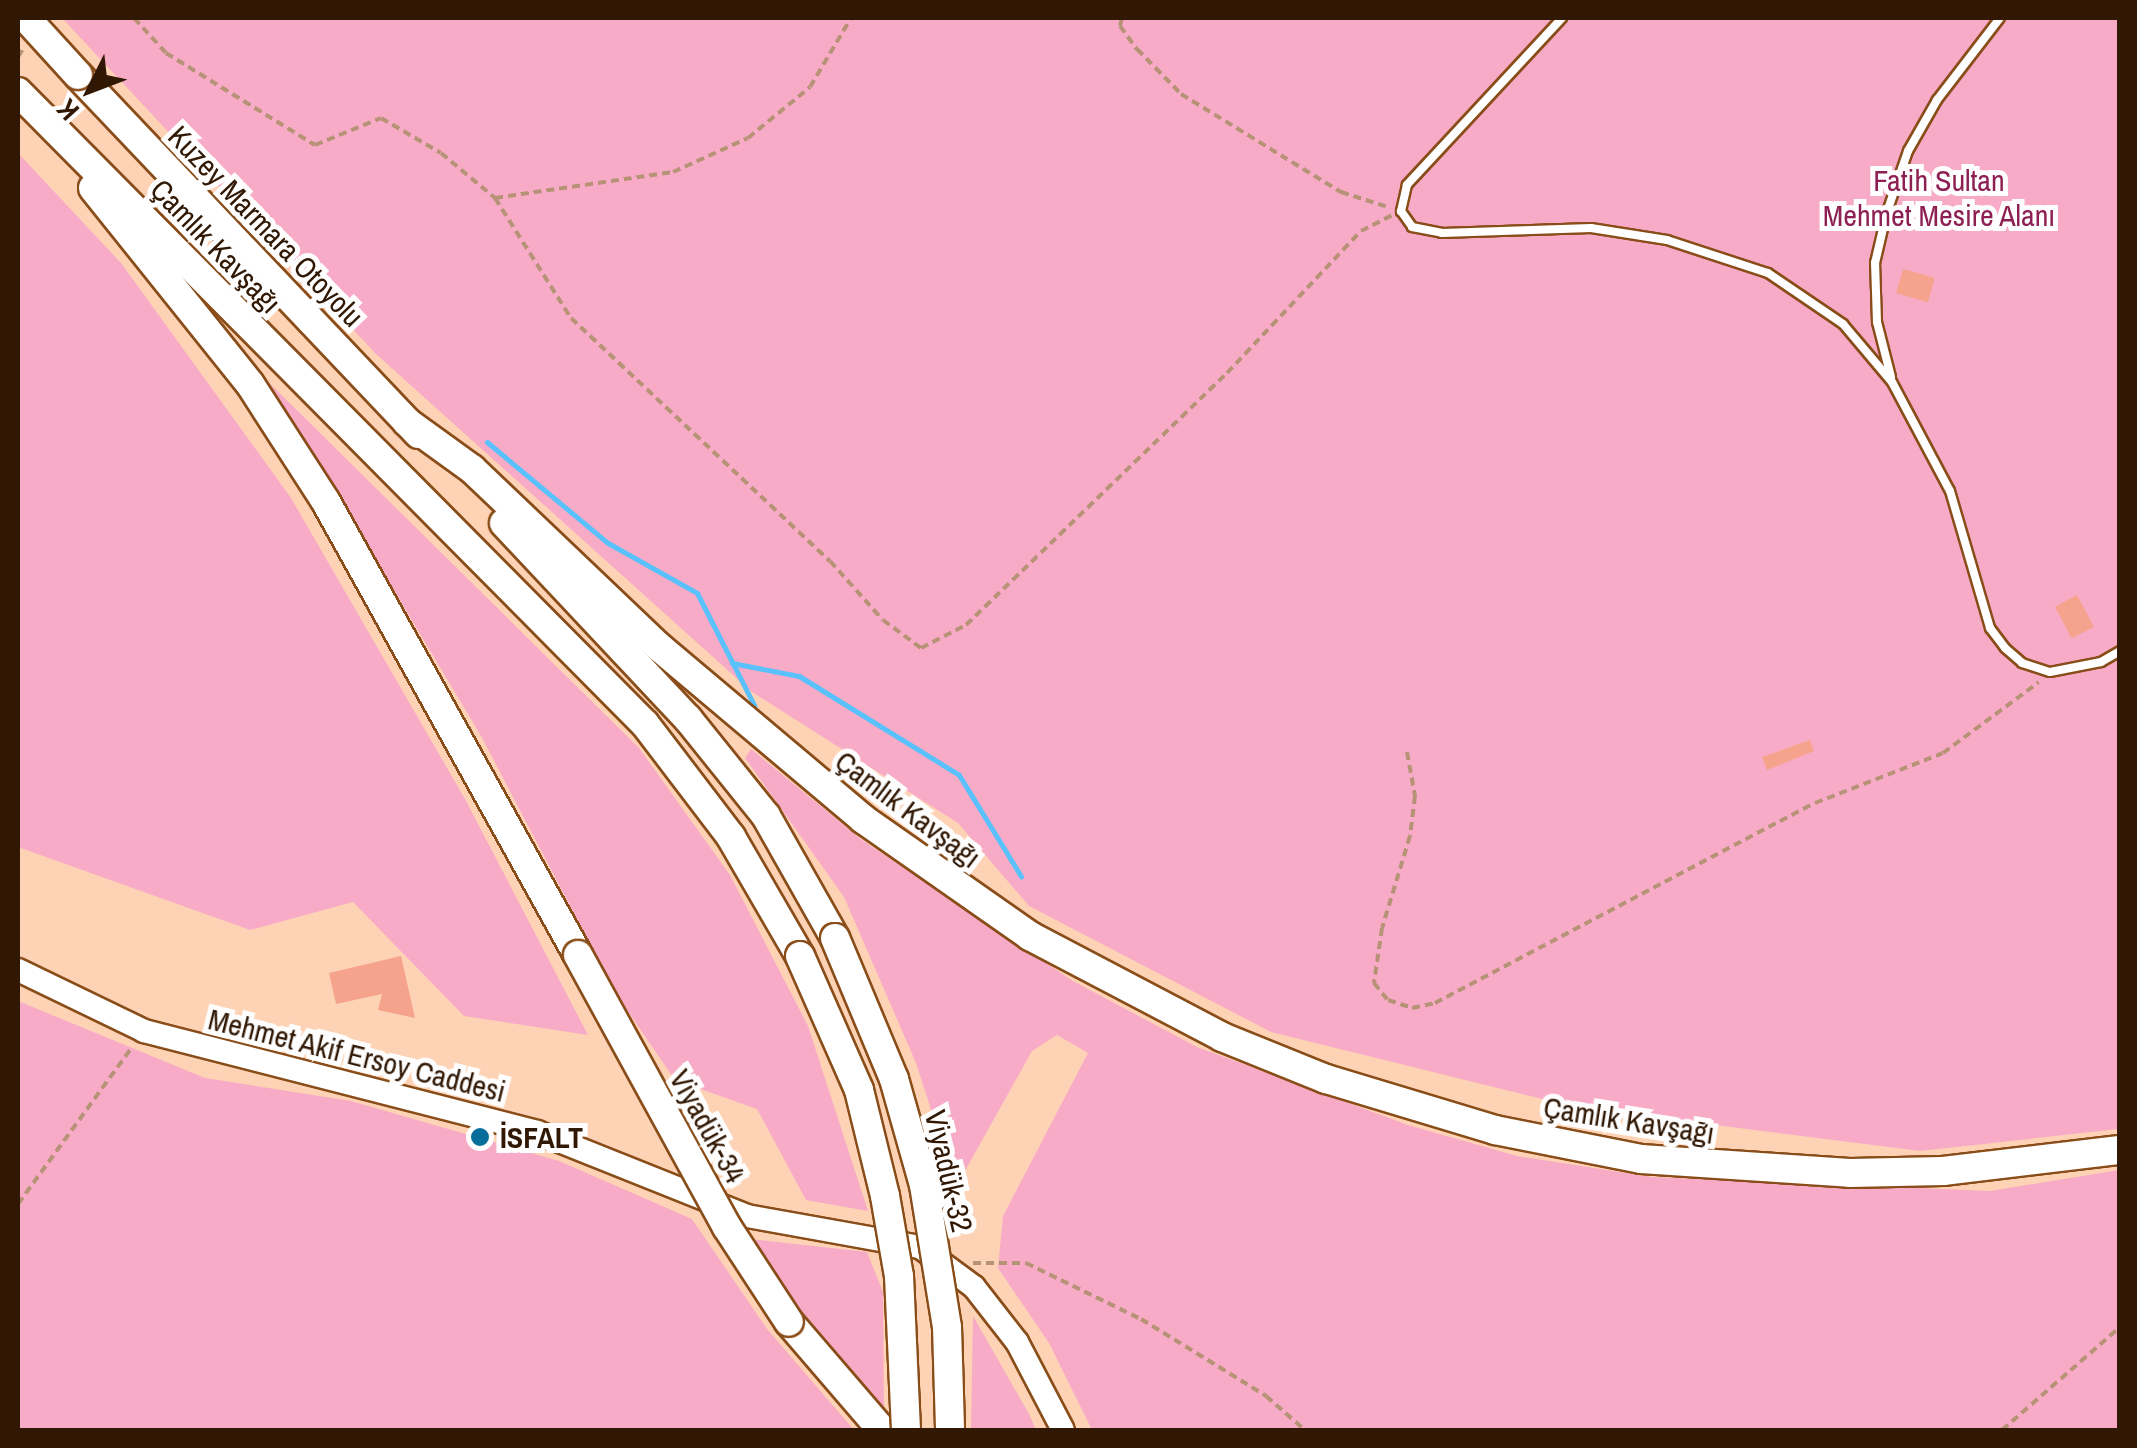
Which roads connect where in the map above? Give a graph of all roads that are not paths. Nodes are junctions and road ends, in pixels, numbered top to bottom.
1 (26, 18) edge
2 (1562, 18) edge
3 (2000, 18) edge
4 (18, 92) edge
5 (38, 115) junction
6 (1892, 382) junction
7 (407, 422) junction
8 (2120, 650) edge
9 (578, 955) joint
10 (18, 970) edge
11 (2120, 1150) edge
12 (882, 1430) edge
13 (906, 1430) edge
14 (950, 1430) edge
15 (1063, 1430) edge

1 - 7 highway, Kuzey Marmara Otoyolu, bridge
2 - 6 lane
3 - 6 lane
4 - 5 highway
5 - 9 highway, Çamlık Kavşağı
5 - 13 highway, Çamlık Kavşağı, bridge
6 - 8 lane
7 - 11 highway, Çamlık Kavşağı
7 - 14 highway, Viyadük-32, bridge
9 - 12 highway, Viyadük-34, bridge
10 - 15 main road, Mehmet Akif Ersoy Caddesi

